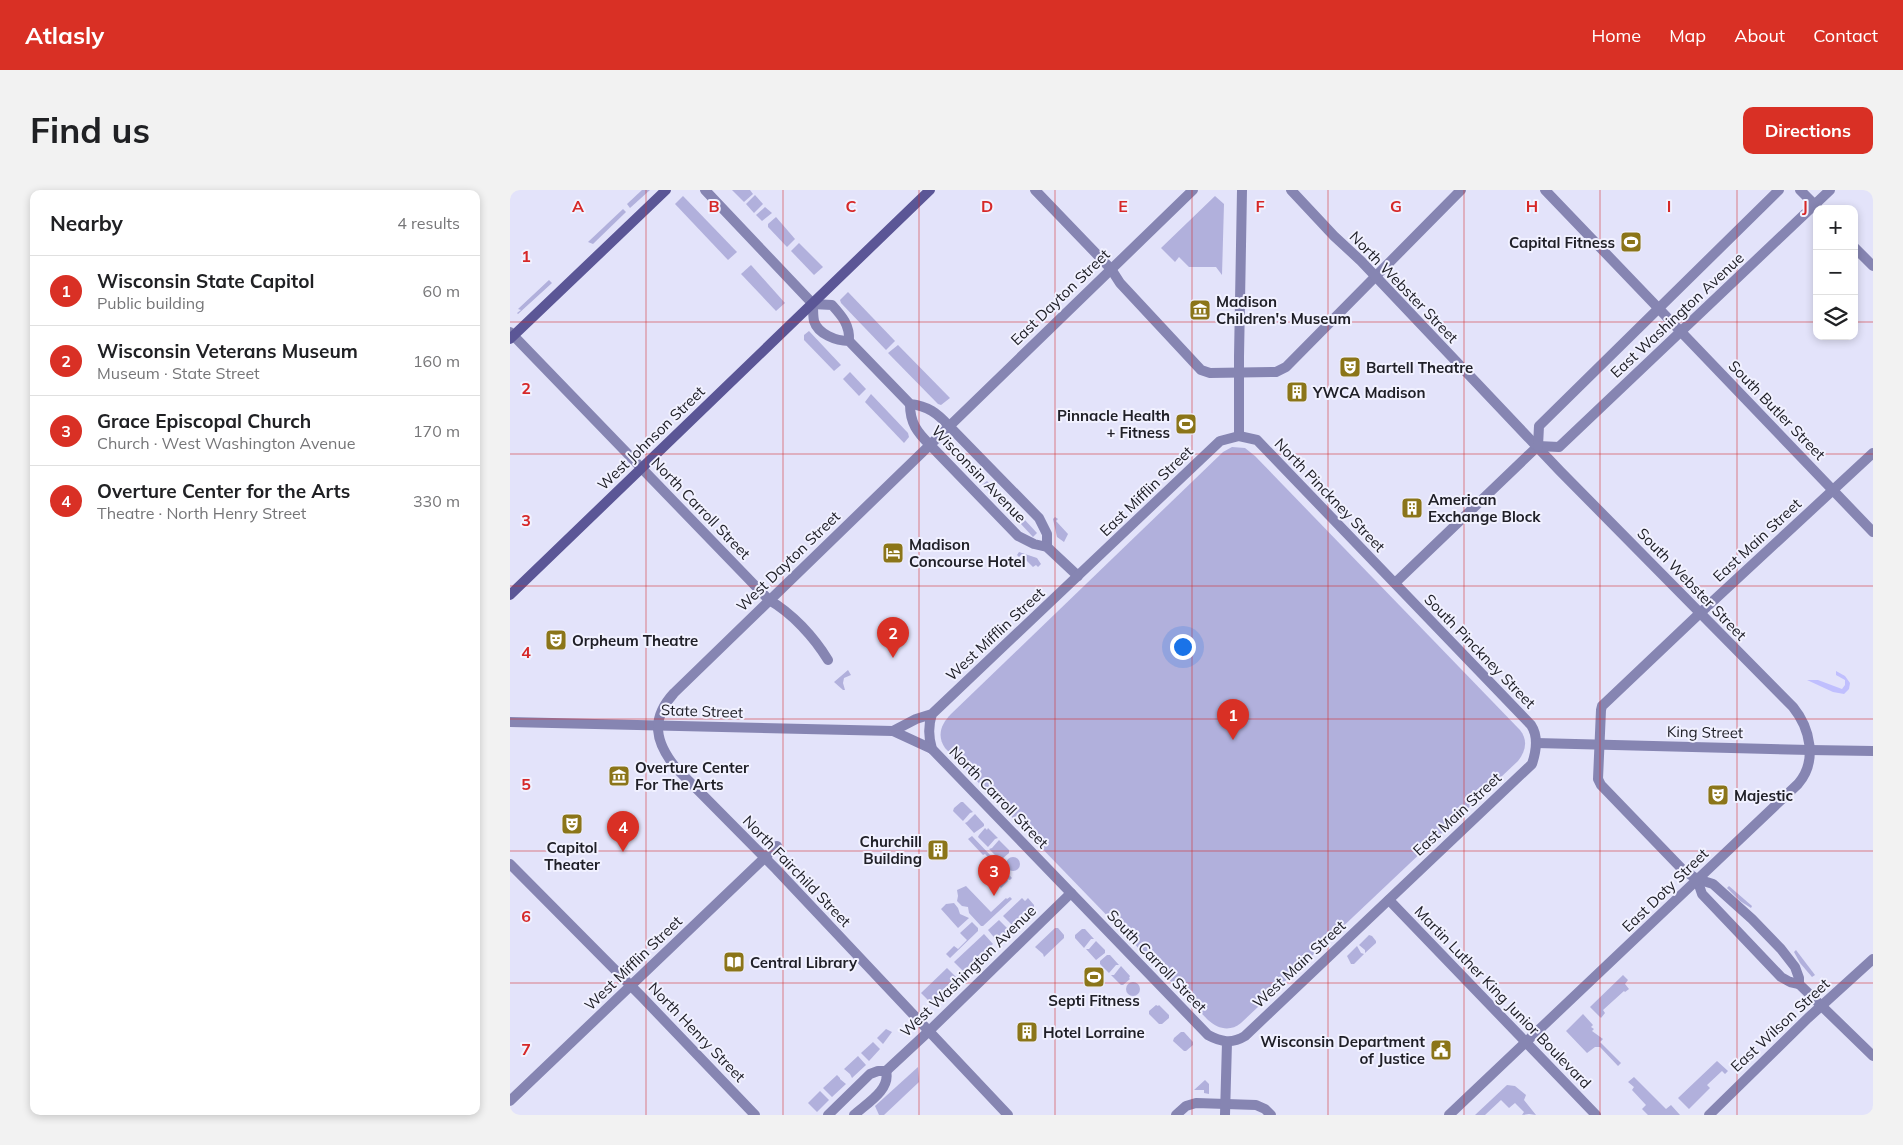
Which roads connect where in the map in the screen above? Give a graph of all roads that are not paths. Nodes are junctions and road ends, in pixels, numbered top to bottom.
1 (666, 190) edge
2 (705, 190) edge
3 (930, 190) edge
4 (1035, 190) edge
5 (1193, 190) edge
6 (1242, 190) edge
7 (1291, 190) edge
8 (1461, 190) edge
9 (1545, 190) edge
10 (1779, 190) edge
11 (1800, 190) edge
12 (1830, 190) edge
13 (1815, 205) edge
14 (1819, 205) edge
15 (1813, 211) edge
16 (1857, 250) edge
17 (1873, 266) edge
18 (1111, 269) junction
19 (1376, 277) junction
20 (813, 304) junction
21 (1658, 308) junction
22 (1681, 332) junction
23 (511, 335) edge
24 (849, 342) junction
25 (1239, 373) junction
26 (910, 404) junction
27 (948, 426) junction
28 (1239, 436) junction
29 (930, 445) junction
30 (1538, 446) junction
31 (1873, 453) edge
32 (642, 468) junction
33 (1833, 490) junction
34 (1873, 532) edge
35 (1048, 547) junction
36 (1078, 576) junction
37 (1395, 583) junction
38 (510, 595) edge
39 (769, 600) junction
40 (1699, 614) junction
41 (828, 660) dead end
42 (932, 714) junction
43 (510, 722) edge
44 (658, 725) junction
45 (893, 731) junction
46 (1536, 744) junction
47 (1599, 745) junction
48 (932, 749) junction
49 (1810, 750) junction
50 (1873, 751) edge
51 (777, 846) dead end
52 (764, 858) junction
53 (510, 864) edge
54 (1697, 879) junction
55 (1071, 893) junction
56 (1389, 900) junction
57 (1873, 959) edge
58 (1799, 984) junction
59 (631, 985) junction
60 (1822, 1006) junction
61 (928, 1032) junction
62 (1227, 1042) junction
63 (1525, 1042) junction
64 (1873, 1056) edge
65 (886, 1071) junction
66 (510, 1101) edge
67 (1225, 1104) junction
68 (755, 1115) edge
69 (828, 1115) edge
70 (854, 1115) edge
71 (1008, 1115) edge
72 (1176, 1115) edge
73 (1225, 1115) edge
74 (1271, 1115) edge
75 (1449, 1115) edge
76 (1596, 1115) edge
77 (1709, 1115) edge

1 - 23 main road
2 - 20 street, Wisconsin Avenue
3 - 20 main road, West Johnson Street
4 - 18 street
5 - 18 street, East Dayton Street
6 - 25 street
7 - 19 street, North Webster Street
8 - 19 street
9 - 21 street, South Butler Street
10 - 21 street, East Washington Avenue
11 - 13 street
12 - 14 street, East Washington Avenue
15 - 22 street, East Washington Avenue
16 - 17 street
18 - 25 street
18 - 27 street, East Dayton Street
19 - 25 street
19 - 30 street, North Webster Street
20 - 24 street, Wisconsin Avenue
20 - 24 street
20 - 32 main road, West Johnson Street
21 - 22 street, South Butler Street
21 - 30 street, East Washington Avenue
22 - 30 street, East Washington Avenue
22 - 33 street, South Butler Street
23 - 32 street, North Carroll Street
24 - 26 street, Wisconsin Avenue
25 - 28 street
26 - 27 street, Wisconsin Avenue
26 - 29 street, Wisconsin Avenue
27 - 29 street, West Dayton Street
27 - 35 street, Wisconsin Avenue
28 - 36 street, East Mifflin Street
28 - 37 street, North Pinckney Street
29 - 35 street, Wisconsin Avenue
29 - 39 street, West Dayton Street
30 - 37 street
30 - 40 street, South Webster Street
31 - 33 street, East Main Street
32 - 38 main road, West Johnson Street
32 - 39 street, North Carroll Street
33 - 34 street, South Butler Street
33 - 40 street, East Main Street
35 - 36 street, Wisconsin Avenue
36 - 42 street, West Mifflin Street
37 - 46 street, South Pinckney Street
39 - 41 street, North Carroll Street
39 - 44 street, West Dayton Street
40 - 47 street, East Main Street
40 - 49 street, South Webster Street
42 - 45 street, State Street
42 - 48 street, North Carroll Street
43 - 44 street, State Street
44 - 45 street, State Street
44 - 52 street, North Fairchild Street
45 - 48 street, State Street
46 - 47 street, King Street
46 - 56 street, East Main Street
47 - 49 street, King Street
47 - 54 street
48 - 55 street, North Carroll Street
49 - 50 street, King Street
49 - 54 street, East Doty Street
51 - 52 street, West Mifflin Street
52 - 59 street, West Mifflin Street
52 - 61 street, North Fairchild Street
53 - 59 street, North Henry Street
54 - 58 street
54 - 58 street
54 - 63 street, East Doty Street
55 - 61 street, West Washington Avenue
55 - 62 street, South Carroll Street
56 - 62 street, West Main Street
56 - 63 street, Martin Luther King Junior Boulevard
57 - 60 street, East Wilson Street
58 - 60 street
59 - 66 street, West Mifflin Street
59 - 68 street, North Henry Street
60 - 64 street
60 - 77 street, East Wilson Street
61 - 65 street, West Washington Avenue
61 - 71 street, North Fairchild Street
62 - 67 street
63 - 75 street, East Doty Street
63 - 76 street, Martin Luther King Junior Boulevard
65 - 69 street, West Washington Avenue
65 - 70 street, West Washington Avenue
67 - 72 street
67 - 73 street
67 - 74 street

